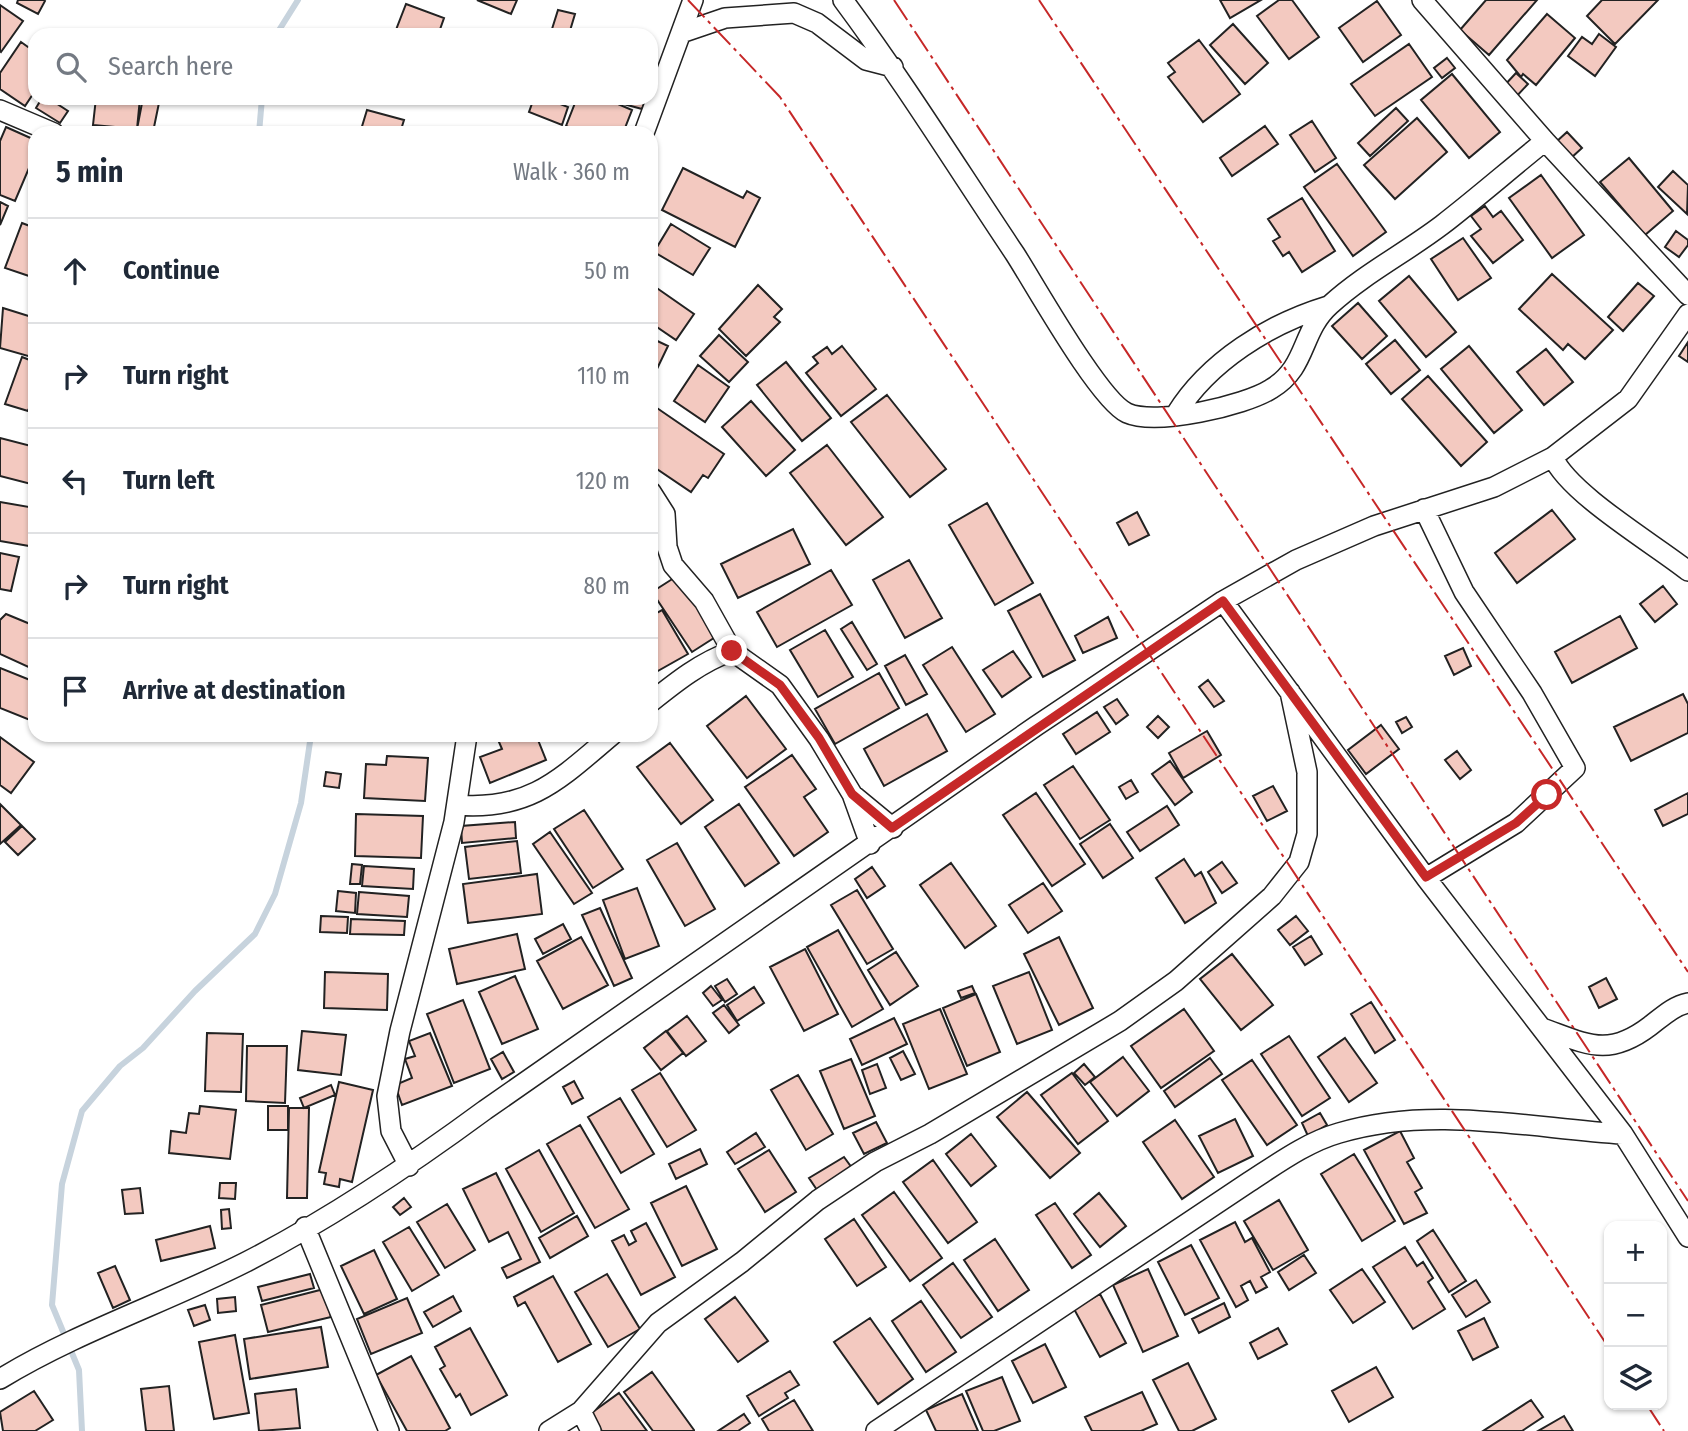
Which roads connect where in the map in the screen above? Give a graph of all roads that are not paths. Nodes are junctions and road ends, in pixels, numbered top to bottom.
1 (693, 0) edge
2 (843, 0) edge
3 (1422, 0) edge
4 (681, 33) junction
5 (893, 67) junction
6 (658, 95) edge
7 (654, 105) edge
8 (0, 110) edge
9 (38, 126) edge
10 (647, 126) edge
11 (1545, 141) junction
12 (1688, 295) edge
13 (1328, 306) junction
14 (1688, 314) edge
15 (1177, 414) junction
16 (1553, 457) junction
17 (658, 503) edge
18 (1424, 509) junction
19 (1688, 571) edge
20 (1223, 601) junction
21 (732, 651) junction
22 (1290, 692) junction
23 (658, 696) edge
24 (466, 742) edge
25 (604, 742) edge
26 (852, 794) junction
27 (457, 805) junction
28 (892, 828) junction
29 (870, 844) junction
30 (1426, 877) junction
31 (1688, 1003) edge
32 (1541, 1027) junction
33 (1623, 1134) junction
34 (410, 1166) junction
35 (305, 1227) junction
36 (1688, 1237) edge
37 (0, 1379) edge
38 (581, 1411) junction
39 (389, 1431) edge
40 (549, 1431) edge
41 (591, 1431) edge
42 (876, 1431) edge

1 - 4 street
2 - 5 street
3 - 11 street
4 - 5 street
4 - 6 street
5 - 15 street
7 - 10 street
8 - 9 street
11 - 12 street
11 - 13 street
13 - 15 street
13 - 15 street
14 - 16 street
16 - 18 street
16 - 19 street
17 - 21 street
18 - 20 street
18 - 30 street
20 - 22 street
20 - 28 street
21 - 23 street
21 - 26 street
22 - 30 street
22 - 38 street
24 - 27 street
25 - 27 street
26 - 28 street
26 - 29 street
27 - 34 street
28 - 29 street
29 - 34 street
30 - 32 street
31 - 32 street
32 - 33 street
33 - 36 street
33 - 42 street
34 - 35 street
35 - 37 street
35 - 39 street
38 - 40 street
38 - 41 street

